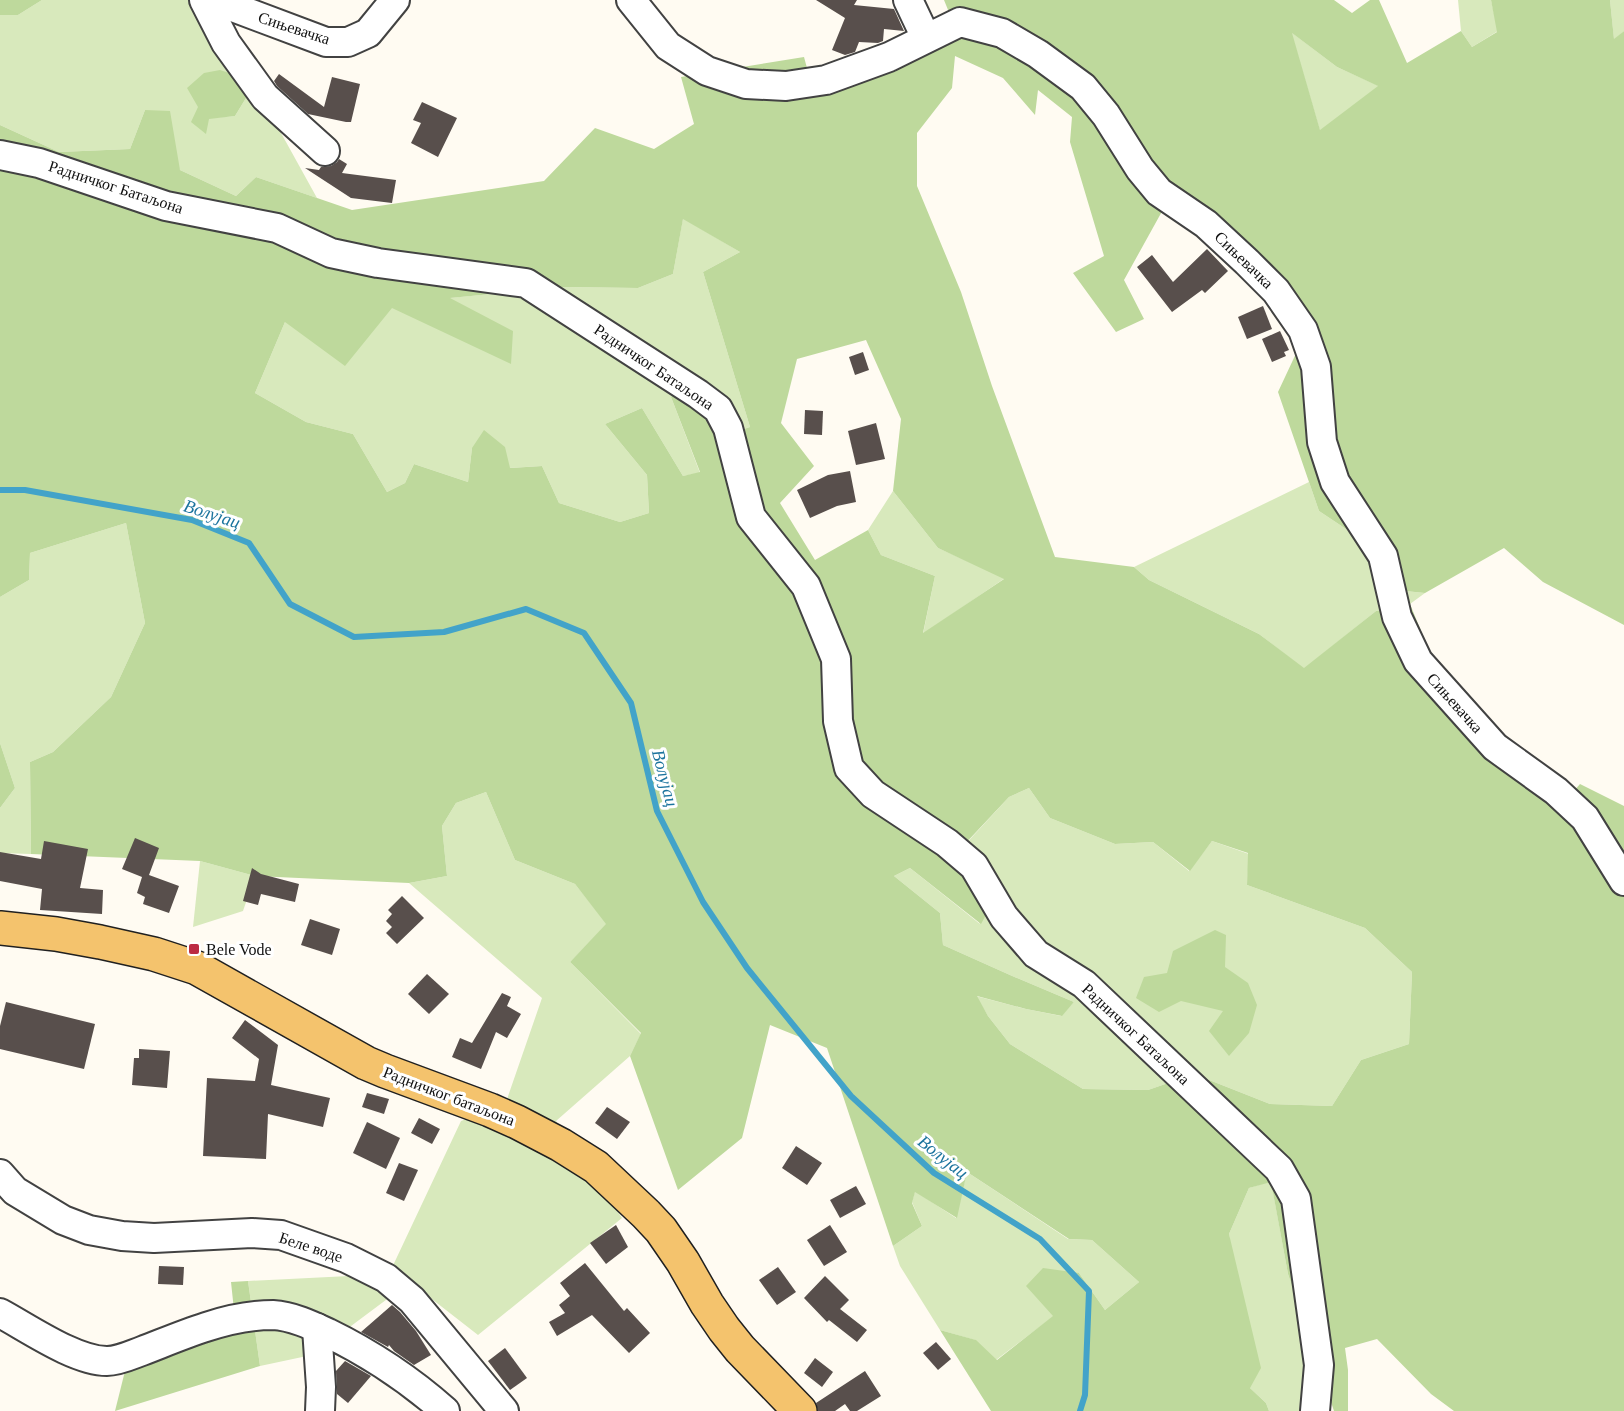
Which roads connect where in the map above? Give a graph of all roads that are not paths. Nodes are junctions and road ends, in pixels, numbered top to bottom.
1 (204, 0) edge
2 (214, 0) edge
3 (395, 0) edge
4 (631, 0) edge
5 (908, 0) edge
6 (926, 38) junction
7 (326, 151) dead end
8 (0, 155) edge
9 (1624, 881) edge
10 (0, 928) edge
11 (0, 1174) edge
12 (0, 1313) edge
13 (316, 1328) junction
14 (320, 1411) edge
15 (446, 1411) edge
16 (504, 1411) edge
17 (800, 1411) edge
18 (1315, 1411) edge

1 - 7 street
2 - 3 street, Сињевачка
4 - 6 street, Сињевачка
5 - 6 street
6 - 9 street, Сињевачка
8 - 18 street, Радничког Батаљона
10 - 17 main road, Радничког батаљона
11 - 16 street, Беле воде
12 - 13 street
13 - 14 street
13 - 15 street

